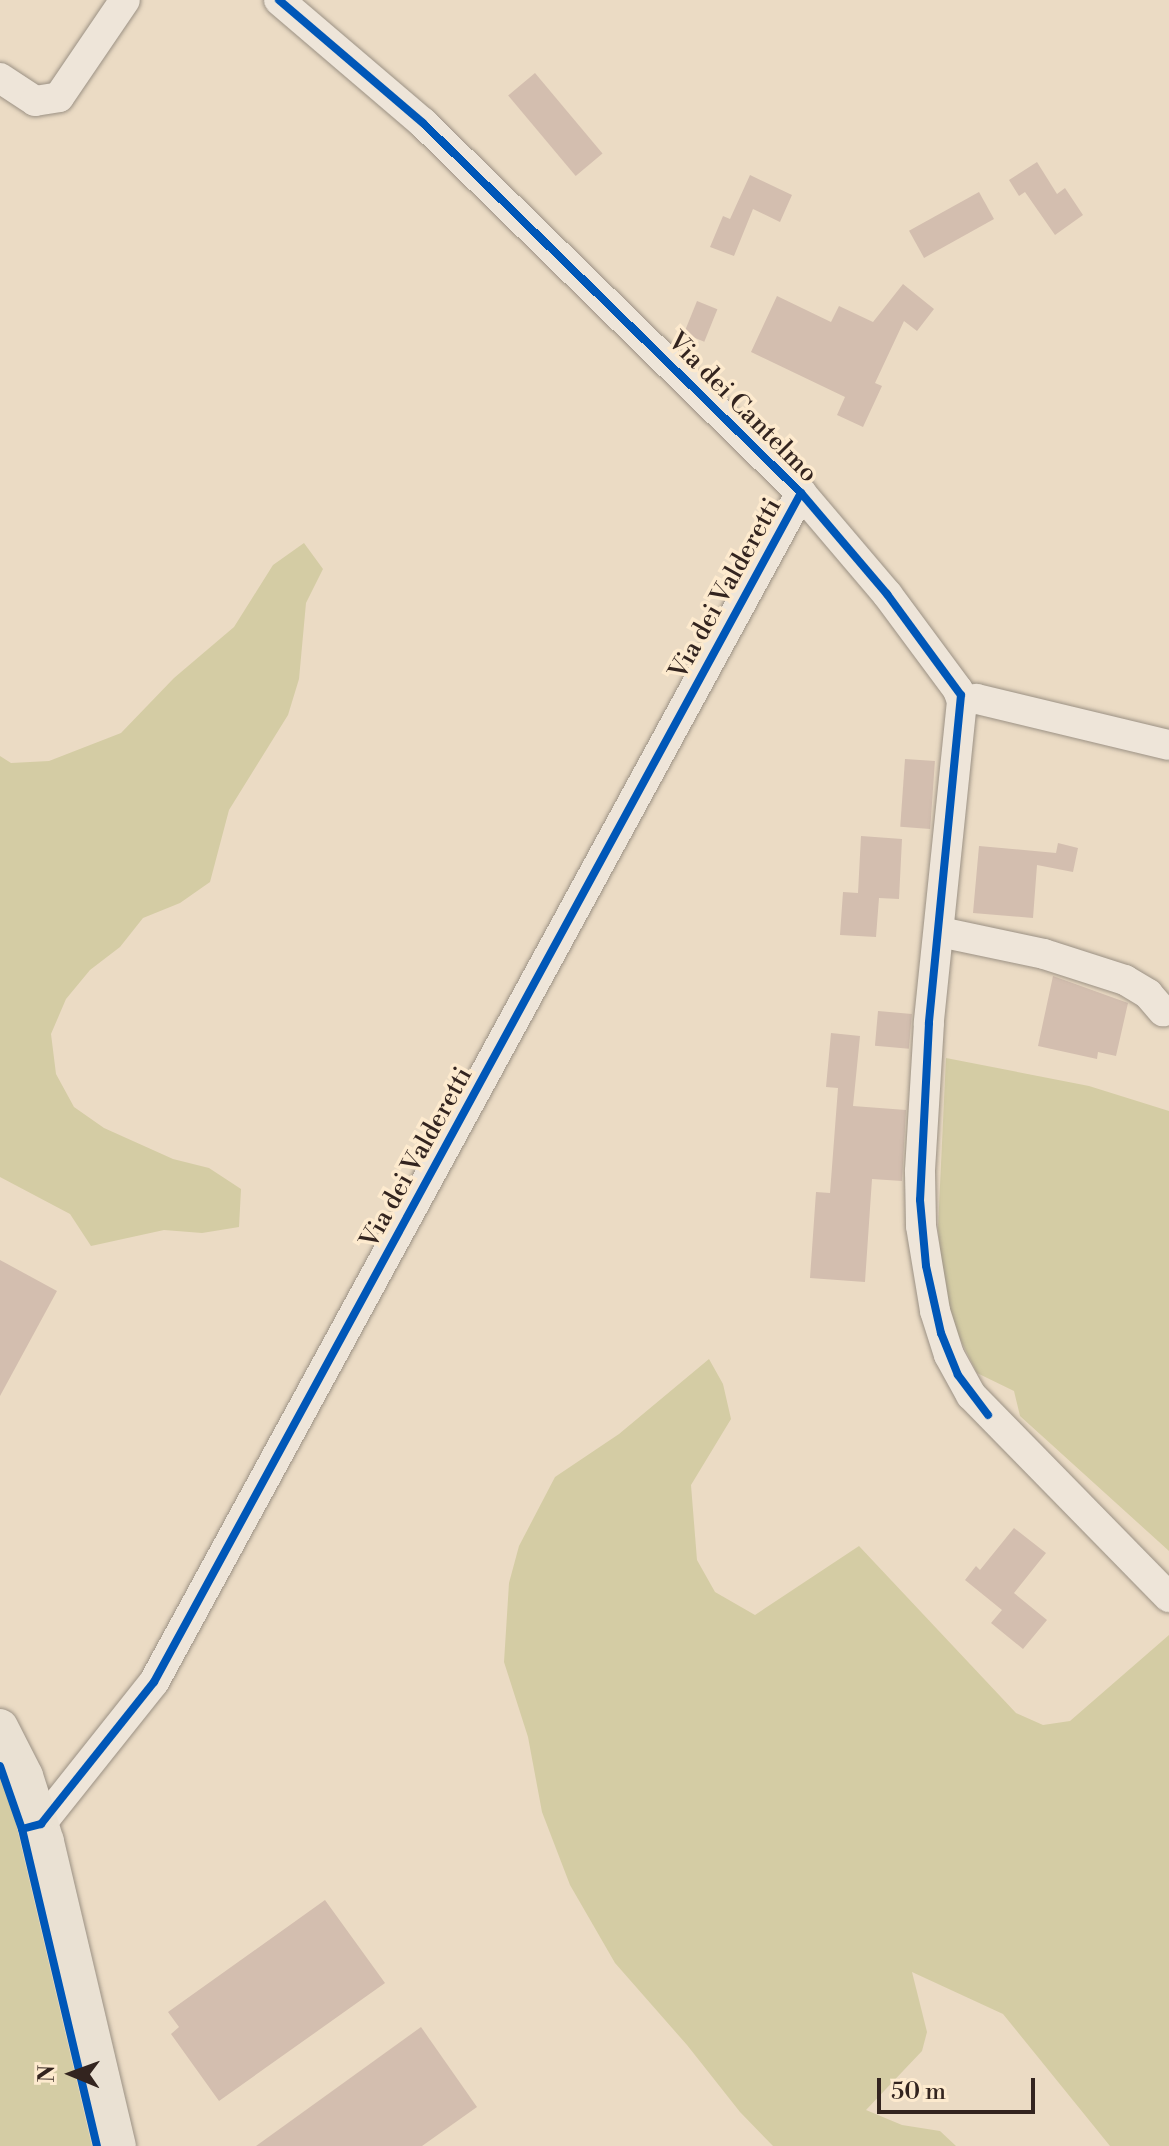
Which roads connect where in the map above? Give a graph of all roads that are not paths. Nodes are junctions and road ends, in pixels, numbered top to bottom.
1 (125, 0) edge
2 (279, 0) edge
3 (0, 78) edge
4 (801, 493) junction
5 (962, 701) junction
6 (1169, 745) edge
7 (940, 932) junction
8 (1163, 1011) dead end
9 (1169, 1597) edge
10 (0, 1727) edge
11 (41, 1824) junction
12 (118, 2146) edge

1 - 3 street
2 - 4 street, Via dei Cantelmo
4 - 5 street, Via dei Cantelmo
4 - 11 street, Via dei Valderetti
5 - 6 street
5 - 7 street
7 - 8 street
7 - 9 street
10 - 11 main road
11 - 12 main road

